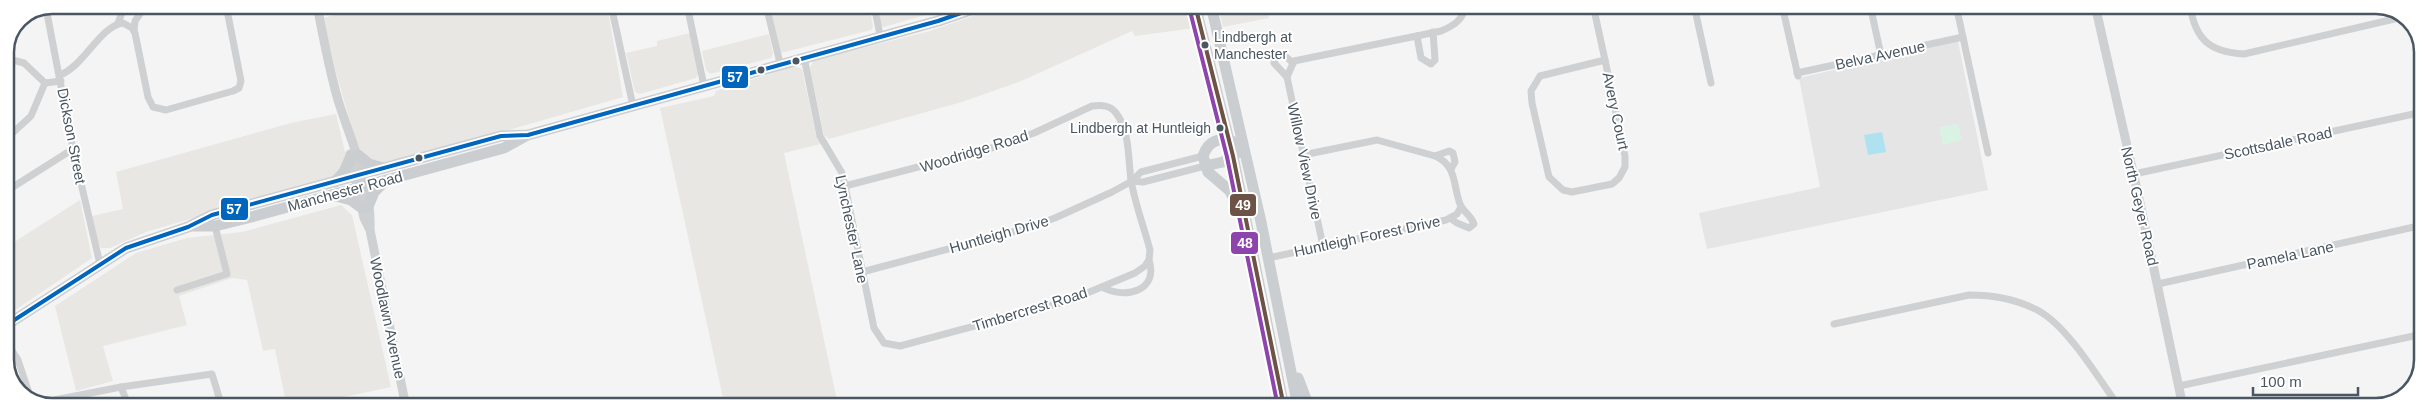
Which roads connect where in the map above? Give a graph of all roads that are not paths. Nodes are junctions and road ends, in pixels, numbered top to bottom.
1 (47, 14) edge
2 (122, 14) edge
3 (140, 14) edge
4 (228, 14) edge
5 (319, 14) edge
6 (613, 14) edge
7 (689, 14) edge
8 (768, 14) edge
9 (876, 14) edge
10 (954, 14) edge
11 (1197, 14) edge
12 (1213, 14) edge
13 (1462, 14) edge
14 (1595, 14) edge
15 (1696, 14) edge
16 (1784, 14) edge
17 (1872, 14) edge
18 (1958, 14) edge
19 (2096, 14) edge
20 (2192, 14) edge
21 (2393, 18) edge
22 (118, 24) junction
23 (134, 31) junction
24 (1433, 32) junction
25 (880, 35) junction
26 (1417, 36) junction
27 (1963, 37) junction
28 (1881, 55) junction
29 (804, 56) junction
30 (14, 60) edge
31 (1605, 60) junction
32 (780, 63) junction
33 (1293, 63) junction
34 (1287, 77) junction
35 (60, 78) junction
36 (45, 83) junction
37 (1711, 83) dead end
38 (704, 86) junction
39 (633, 106) junction
40 (2414, 114) edge
41 (14, 132) edge
42 (1230, 140) junction
43 (1245, 148) junction
44 (73, 149) junction
45 (1988, 153) dead end
46 (1303, 155) junction
47 (355, 156) junction
48 (1234, 156) junction
49 (1436, 156) junction
50 (1204, 161) junction
51 (1451, 170) junction
52 (385, 174) junction
53 (2134, 174) junction
54 (360, 181) junction
55 (1132, 181) junction
56 (335, 182) junction
57 (14, 186) edge
58 (845, 186) junction
59 (331, 195) junction
60 (1461, 207) junction
61 (365, 208) junction
62 (1450, 218) junction
63 (1248, 224) junction
64 (215, 226) junction
65 (188, 227) junction
66 (2414, 227) edge
67 (1323, 246) junction
68 (1268, 258) junction
69 (1149, 260) junction
70 (100, 264) junction
71 (862, 272) junction
72 (2158, 284) junction
73 (1102, 287) junction
74 (177, 290) dead end
75 (14, 320) edge
76 (1834, 324) dead end
77 (2414, 336) edge
78 (884, 344) joint
79 (1288, 352) junction
80 (14, 354) edge
81 (2179, 386) junction
82 (121, 387) junction
83 (28, 389) edge
84 (65, 398) edge
85 (125, 398) edge
86 (219, 398) edge
87 (404, 398) edge
88 (1282, 398) edge
89 (1296, 398) edge
90 (1306, 398) edge
91 (2113, 398) edge
92 (2181, 398) edge

1 - 35 street, Dickson Street
2 - 22 street
3 - 23 street
4 - 23 street
5 - 47 street, Woodlawn Avenue
6 - 39 street
7 - 38 street
8 - 32 street
9 - 25 street
10 - 25 main road, Manchester Road
11 - 42 main road
12 - 43 main road
13 - 24 street
14 - 31 street, Avery Court
15 - 37 street
16 - 28 street, Belva Avenue
17 - 28 street
18 - 27 street
19 - 53 street, North Geyer Road
20 - 21 street
22 - 23 street
22 - 35 street
24 - 26 street
24 - 26 street
25 - 29 main road, Manchester Road
26 - 33 street
27 - 28 street, Belva Avenue
27 - 45 street
29 - 32 main road, Manchester Road
29 - 58 street, Lynchester Lane
30 - 36 street
31 - 31 street, Avery Court
32 - 38 main road, Manchester Road
33 - 34 street
33 - 34 street, Willow View Drive
34 - 46 street, Willow View Drive
35 - 36 street
35 - 44 street, Dickson Street
36 - 41 street
38 - 39 main road, Manchester Road
39 - 52 main road, Manchester Road
40 - 53 street, Scottsdale Road
42 - 43 main road
42 - 48 main road
42 - 50 main road
43 - 48 main road
43 - 68 main road
44 - 57 street
44 - 70 street, Dickson Street
46 - 49 street
46 - 67 street, Willow View Drive
47 - 52 main road
47 - 54 street, Woodlawn Avenue
47 - 56 main road
48 - 50 main road
48 - 63 main road
49 - 51 street
49 - 51 street
50 - 55 street, Huntleigh Drive
50 - 63 main road
51 - 60 street
52 - 54 main road, Manchester Road
52 - 61 main road
53 - 72 street, North Geyer Road
54 - 56 main road, Manchester Road
54 - 59 main road, Manchester Road
54 - 61 street, Woodlawn Avenue
55 - 58 street, Woodridge Road
55 - 69 street
55 - 71 street, Huntleigh Drive
56 - 65 main road, Manchester Road
58 - 71 street, Lynchester Lane
59 - 61 main road
59 - 64 main road, Manchester Road
60 - 62 street, Huntleigh Forest Drive
60 - 62 street
61 - 87 street, Woodlawn Avenue
62 - 67 street, Huntleigh Forest Drive
63 - 88 main road
64 - 65 main road, Manchester Road
64 - 74 street
65 - 70 main road, Manchester Road
66 - 72 street, Pamela Lane
67 - 68 street, Huntleigh Forest Drive
68 - 79 main road
69 - 73 street, Timbercrest Road
69 - 73 street
70 - 75 main road, Manchester Road
71 - 78 street, Lynchester Lane
72 - 81 street, North Geyer Road
73 - 78 street, Timbercrest Road
76 - 91 street
77 - 81 street
79 - 89 main road
79 - 90 main road
80 - 83 street
81 - 92 street, North Geyer Road
82 - 84 street
82 - 85 street
82 - 86 street

